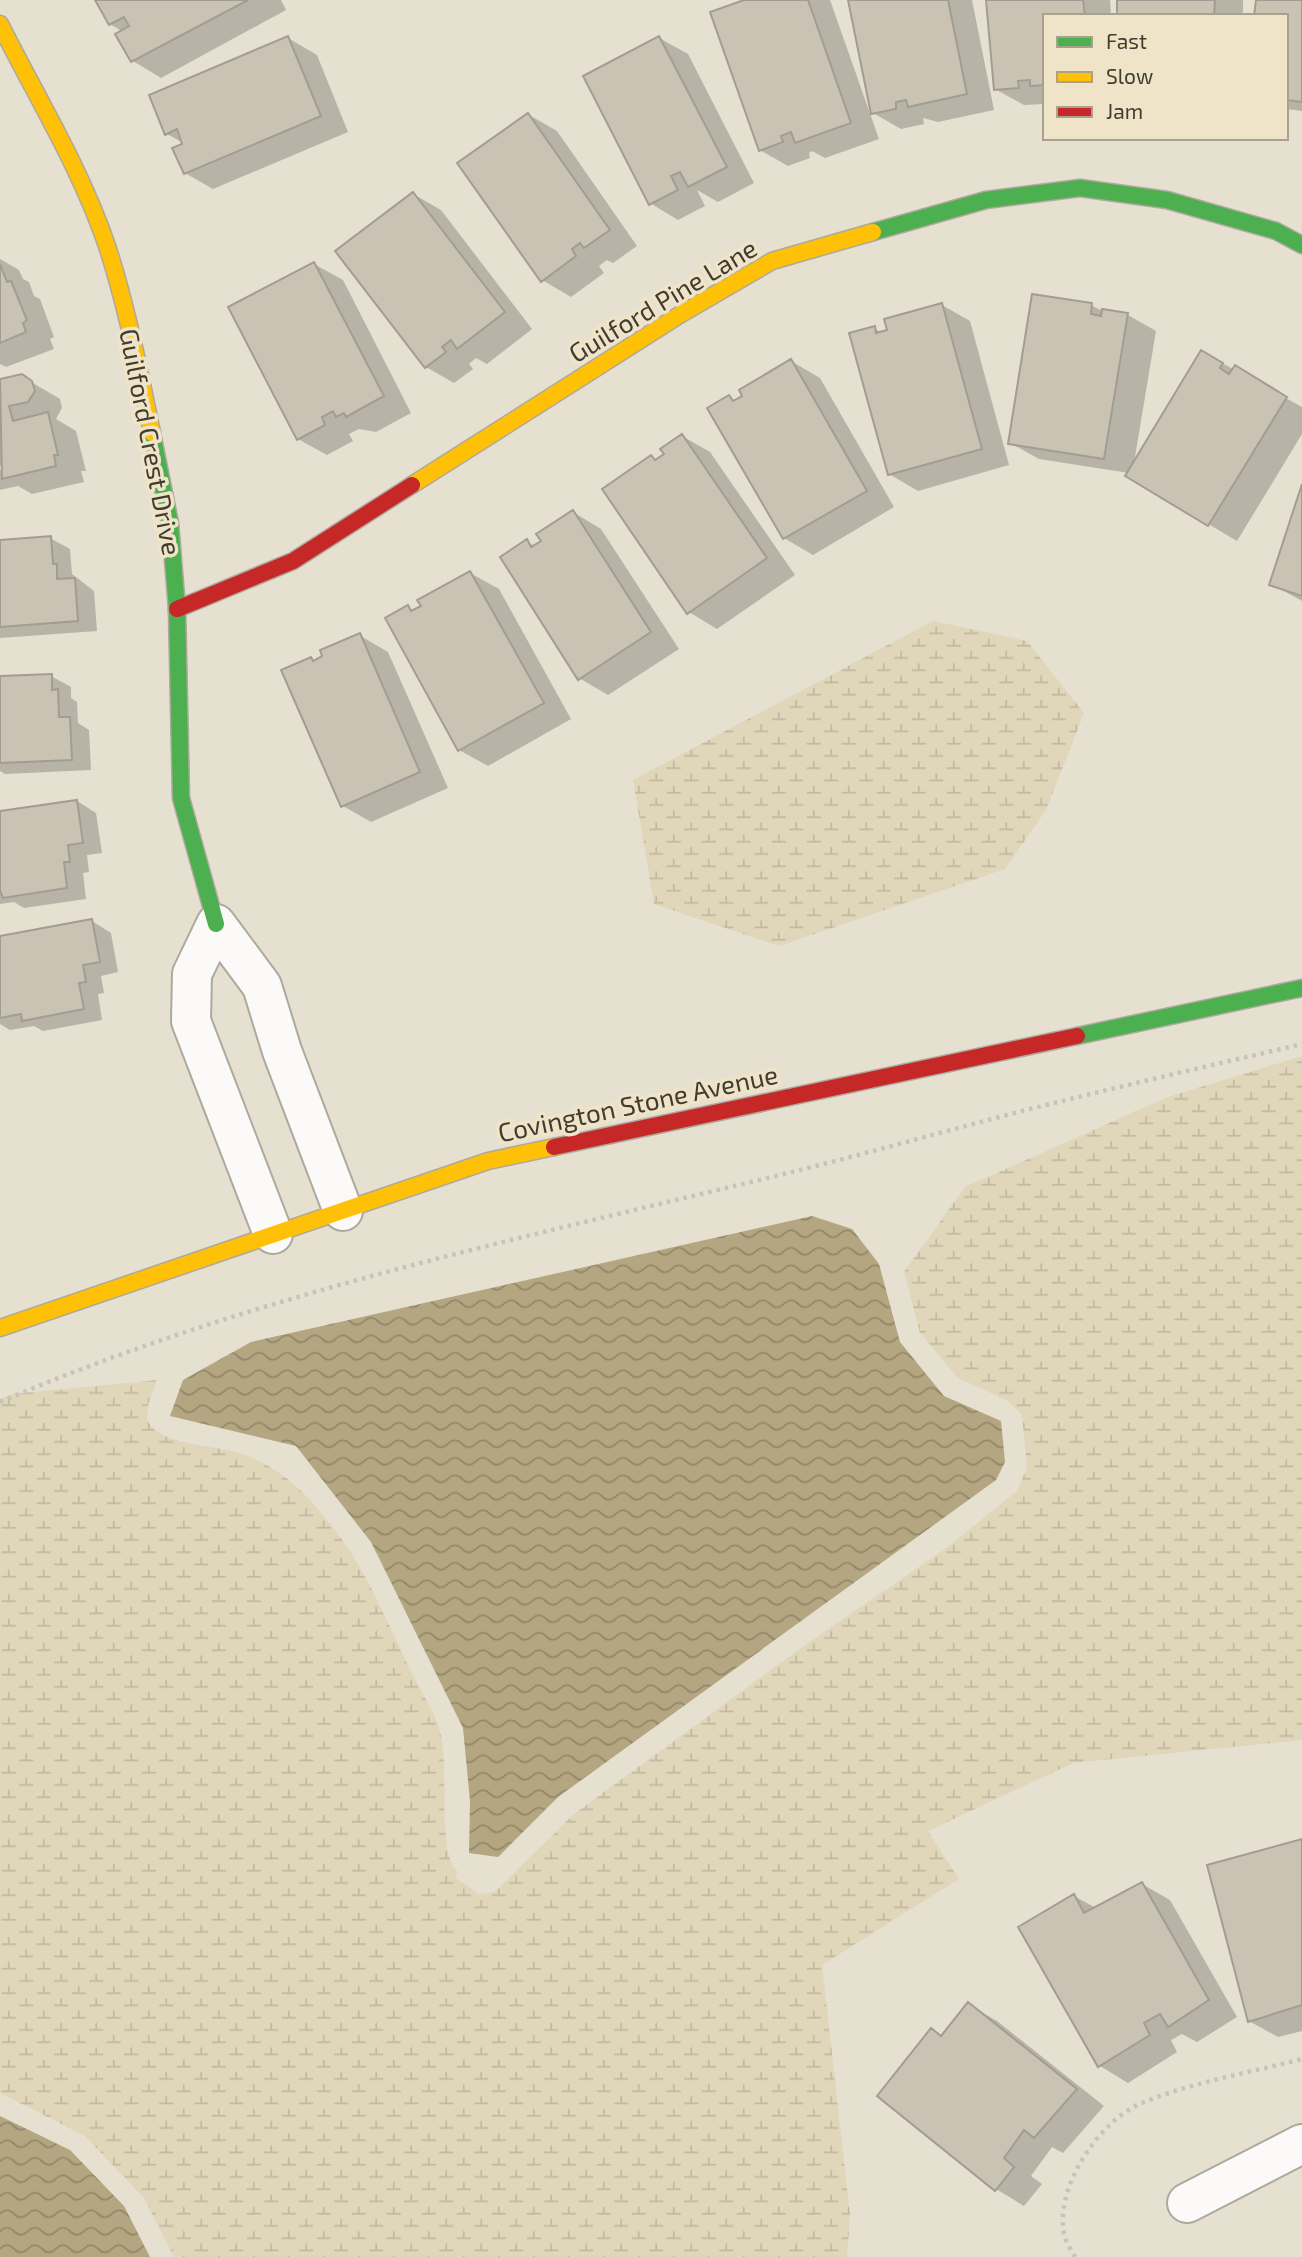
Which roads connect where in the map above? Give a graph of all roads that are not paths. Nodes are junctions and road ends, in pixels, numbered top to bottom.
1 (0, 24) edge
2 (1302, 245) edge
3 (177, 609) junction
4 (216, 923) junction
5 (1302, 988) edge
6 (343, 1211) junction
7 (273, 1234) junction
8 (0, 1328) edge
9 (1302, 2144) edge
10 (1187, 2203) dead end

1 - 3 street, Guilford Crest Drive
2 - 3 street, Guilford Pine Lane
3 - 4 street, Guilford Crest Drive
4 - 6 street, Guilford Crest Drive
4 - 7 street
5 - 6 street, Covington Stone Avenue
6 - 7 street, Covington Stone Avenue
7 - 8 street, Covington Stone Avenue
9 - 10 street

